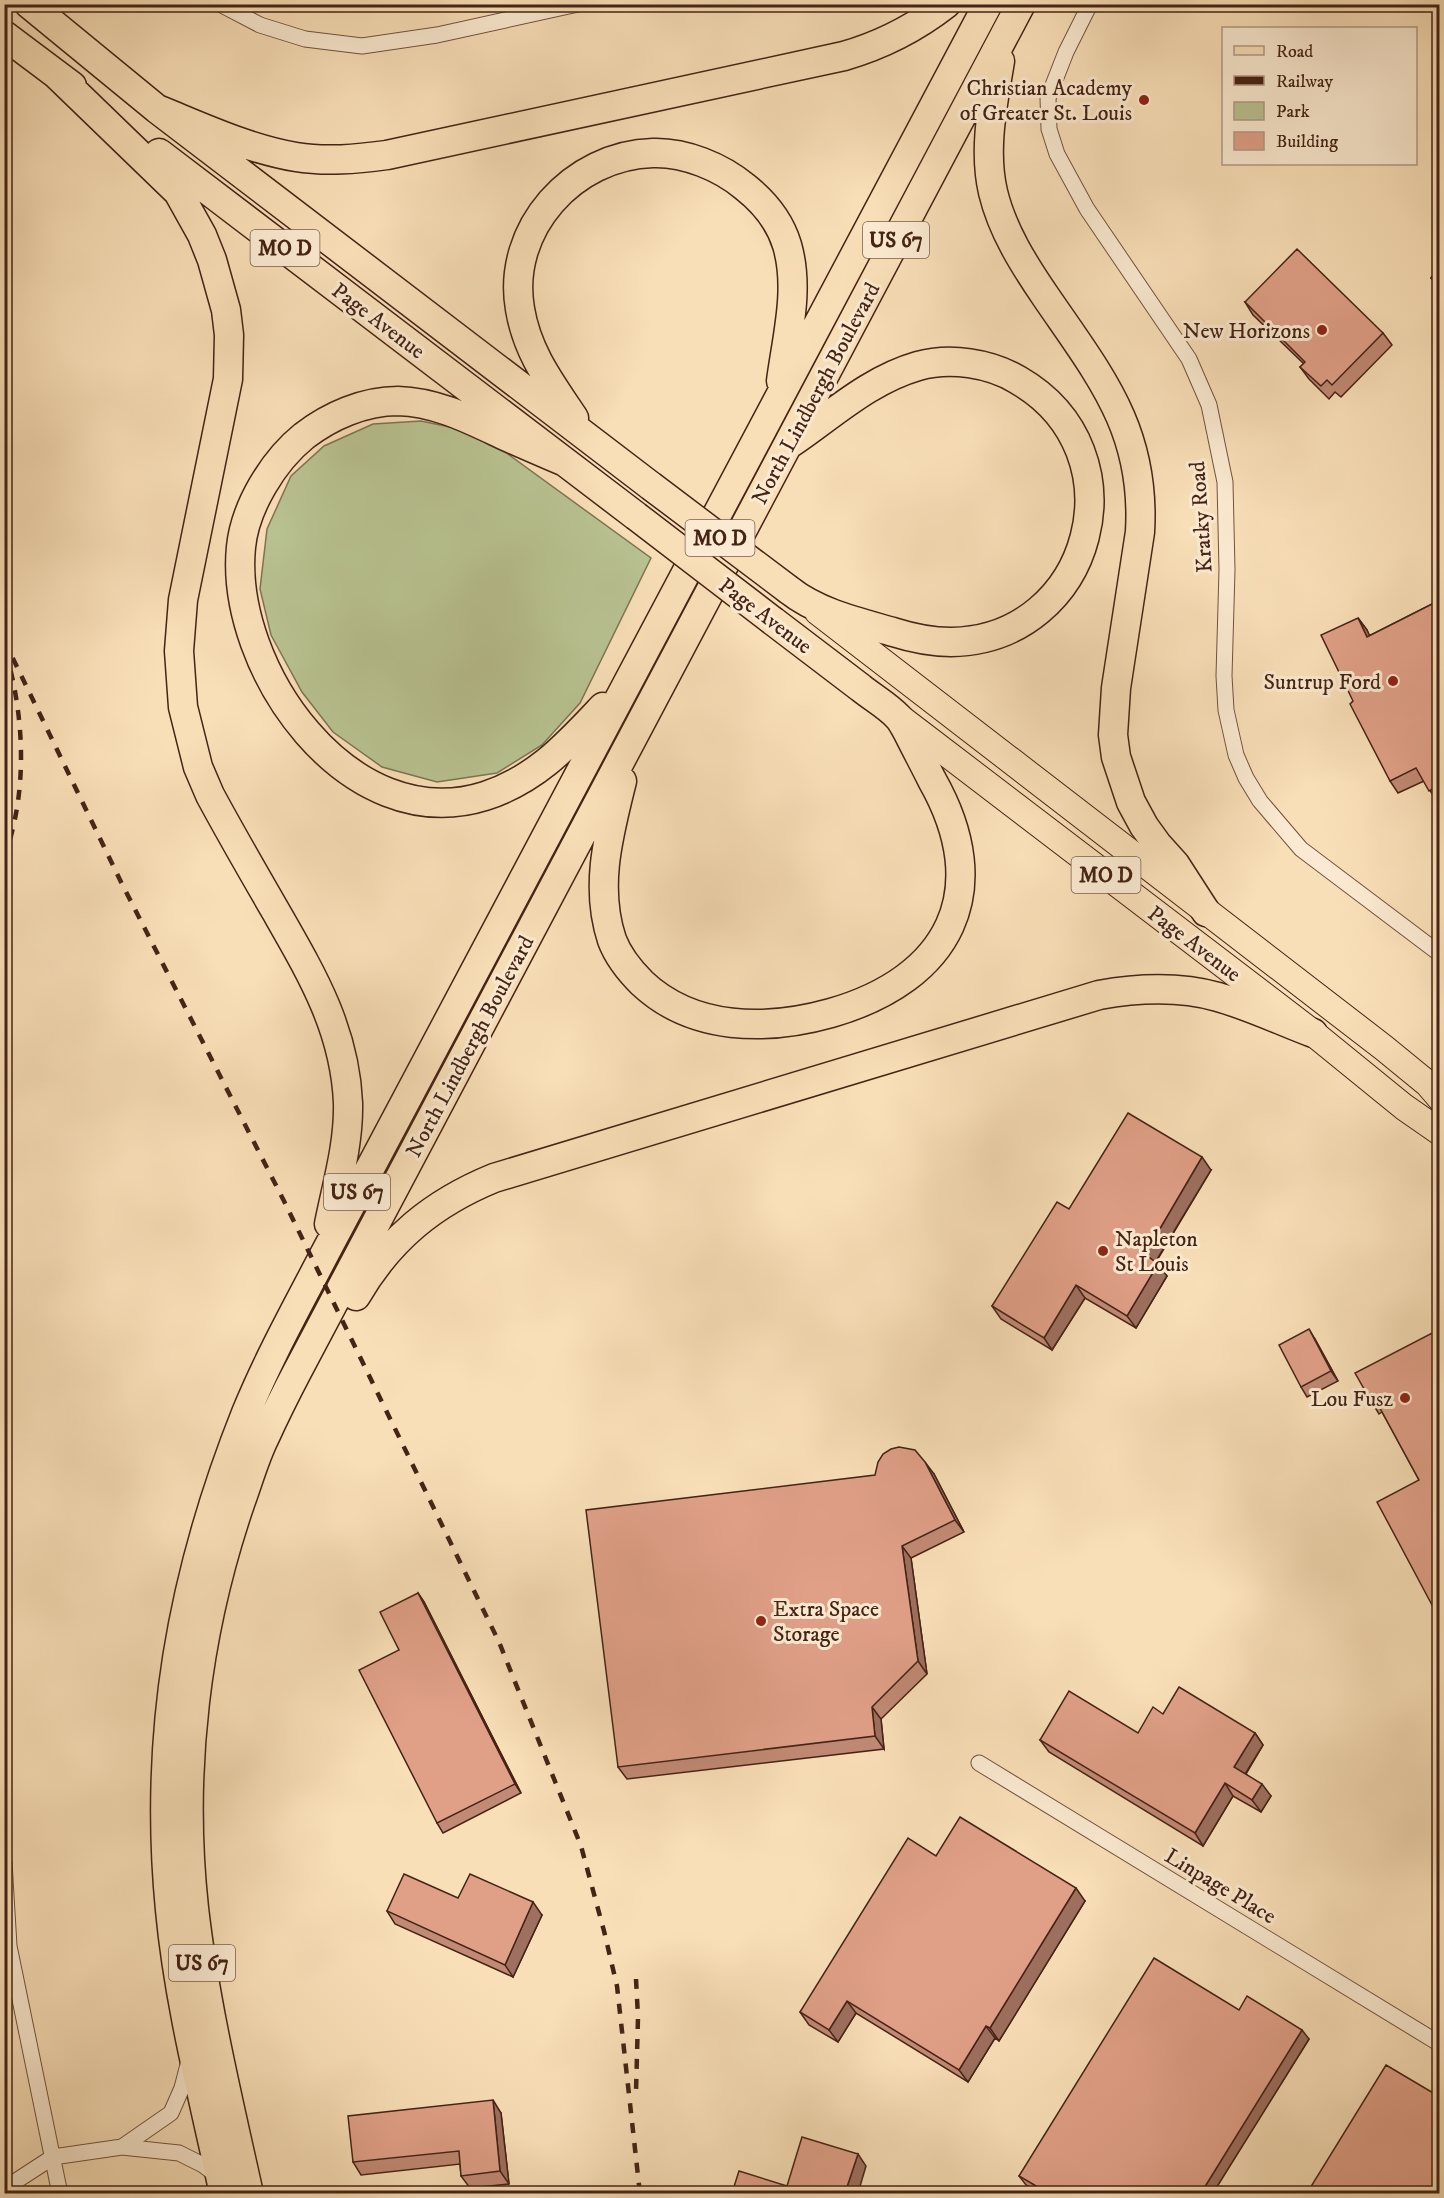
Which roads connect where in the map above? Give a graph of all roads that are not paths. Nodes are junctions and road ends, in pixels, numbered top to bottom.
1 (29, 4) edge
2 (220, 4) edge
3 (578, 4) edge
4 (945, 4) edge
5 (988, 4) edge
6 (1021, 4) edge
7 (1090, 4) edge
8 (4, 35) edge
9 (1005, 35) junction
10 (57, 75) junction
11 (157, 109) junction
12 (780, 395) junction
13 (585, 435) junction
14 (786, 446) junction
15 (565, 462) junction
16 (797, 597) junction
17 (627, 682) junction
18 (899, 717) junction
19 (633, 738) junction
20 (1206, 912) junction
21 (1440, 954) edge
22 (1312, 1033) junction
23 (1440, 1098) edge
24 (1440, 1132) edge
25 (324, 1255) junction
26 (201, 1662) junction
27 (979, 1763) dead end
28 (4, 1862) edge
29 (1440, 2044) edge
30 (192, 2046) junction
31 (122, 2147) junction
32 (53, 2157) junction
33 (222, 2186) edge
34 (7, 2193) edge
35 (60, 2193) edge
36 (249, 2193) edge

1 - 11 highway, Page Avenue / MO D
2 - 3 street
4 - 11 highway
5 - 12 highway, North Lindbergh Boulevard / US 67
6 - 9 highway, North Lindbergh Boulevard / US 67
7 - 21 street, Kratky Road
8 - 10 highway, Page Avenue / MO D
9 - 14 highway, North Lindbergh Boulevard / US 67
9 - 20 highway
10 - 15 highway, Page Avenue / MO D
10 - 25 highway
11 - 13 highway, Page Avenue / MO D
12 - 13 highway
12 - 17 highway, North Lindbergh Boulevard / US 67
13 - 16 highway, Page Avenue / MO D, bridge
14 - 16 highway
14 - 19 highway, North Lindbergh Boulevard / US 67
15 - 17 highway
15 - 18 highway, Page Avenue / MO D, bridge
16 - 20 main road, Page Avenue / MO D
17 - 25 highway, North Lindbergh Boulevard / US 67
18 - 19 highway
18 - 22 main road, Page Avenue / MO D
19 - 26 highway, North Lindbergh Boulevard / US 67
20 - 23 main road, Page Avenue / MO D
22 - 24 main road, Page Avenue / MO D
22 - 26 highway
25 - 30 highway, North Lindbergh Boulevard / US 67
26 - 36 highway, North Lindbergh Boulevard / US 67
27 - 29 street, Linpage Place
28 - 32 street
30 - 31 street
30 - 33 highway, North Lindbergh Boulevard / US 67
31 - 32 street
31 - 33 street
32 - 34 street
32 - 35 street

